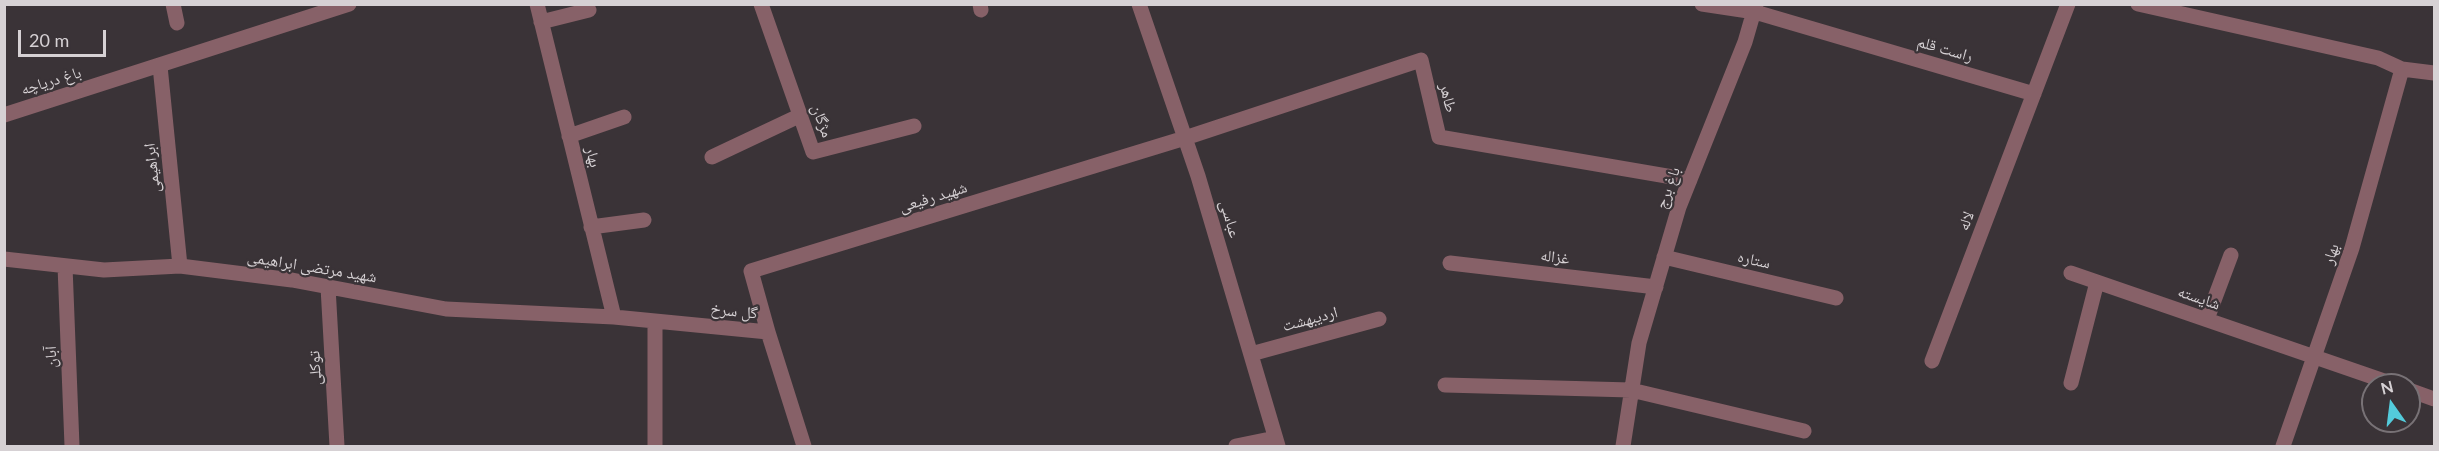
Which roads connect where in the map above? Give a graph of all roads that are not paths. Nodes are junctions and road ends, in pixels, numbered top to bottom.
1 (173, 4) edge
2 (349, 4) edge
3 (537, 4) edge
4 (761, 4) edge
5 (1138, 4) edge
6 (1701, 4) edge
7 (2068, 4) edge
8 (2138, 4) edge
9 (1755, 8) edge
10 (589, 10) dead end
11 (541, 22) junction
12 (177, 23) dead end
13 (160, 66) junction
14 (2402, 69) junction
15 (2434, 73) edge
16 (2034, 94) junction
17 (4, 115) edge
18 (801, 115) junction
19 (624, 117) dead end
20 (914, 126) dead end
21 (569, 136) junction
22 (1185, 138) junction
23 (712, 157) dead end
24 (1690, 180) junction
25 (644, 220) dead end
26 (591, 227) junction
27 (2230, 255) dead end
28 (1664, 257) junction
29 (4, 260) edge
30 (1450, 263) dead end
31 (65, 266) junction
32 (180, 266) junction
33 (2071, 273) dead end
34 (2097, 282) junction
35 (328, 287) junction
36 (1656, 287) junction
37 (1836, 298) dead end
38 (614, 317) junction
39 (1379, 319) dead end
40 (2206, 319) junction
41 (655, 321) junction
42 (768, 332) junction
43 (1251, 354) junction
44 (2315, 356) junction
45 (1932, 361) dead end
46 (2362, 373) edge
47 (2071, 383) dead end
48 (1445, 385) dead end
49 (1631, 390) junction
50 (1804, 431) dead end
51 (1276, 442) edge
52 (72, 447) edge
53 (337, 447) edge
54 (655, 447) edge
55 (804, 447) edge
56 (1236, 447) edge
57 (1623, 447) edge
58 (2283, 447) edge

1 - 12 street
2 - 13 street, باغ دریاچه
3 - 11 street, بهار
4 - 18 street, مژگان
5 - 22 street, عباسی
6 - 9 street
7 - 16 street
8 - 14 street
9 - 16 street, راست قلم
9 - 24 street, باغ برج
10 - 11 street
11 - 21 street, بهار
13 - 17 street, باغ دریاچه
13 - 32 street, ابراهیمی
14 - 15 street
14 - 44 street, بهار
16 - 45 street, لاله
18 - 20 street, مژگان
18 - 23 street
19 - 21 street
21 - 26 street, بهار
22 - 24 street, طاهر
22 - 42 street, شهید رفیعی
22 - 43 street, عباسی
24 - 28 street, باغ برج
25 - 26 street
26 - 38 street, بهار
27 - 40 street
28 - 36 street, باغ برج
28 - 37 street, ستاره
29 - 31 street, شهید مرتضی ابراهیمی
30 - 36 street, غزاله
31 - 32 street, شهید مرتضی ابراهیمی
31 - 52 street, آبان
32 - 35 street, شهید مرتضی ابراهیمی
33 - 34 street, شایسته
34 - 40 street, شایسته
34 - 47 street
35 - 38 street, شهید مرتضی ابراهیمی
35 - 53 street, توکلی
36 - 49 street, باغ برج
38 - 41 street, گل سرخ
39 - 43 street, اردیبهشت
40 - 44 street, شایسته
41 - 42 street, گل سرخ
41 - 54 street
42 - 55 street, گل سرخ
43 - 51 street, عباسی
44 - 46 street
44 - 58 street, بهار
48 - 49 street
49 - 50 street
49 - 57 street, باغ برج
51 - 56 street

